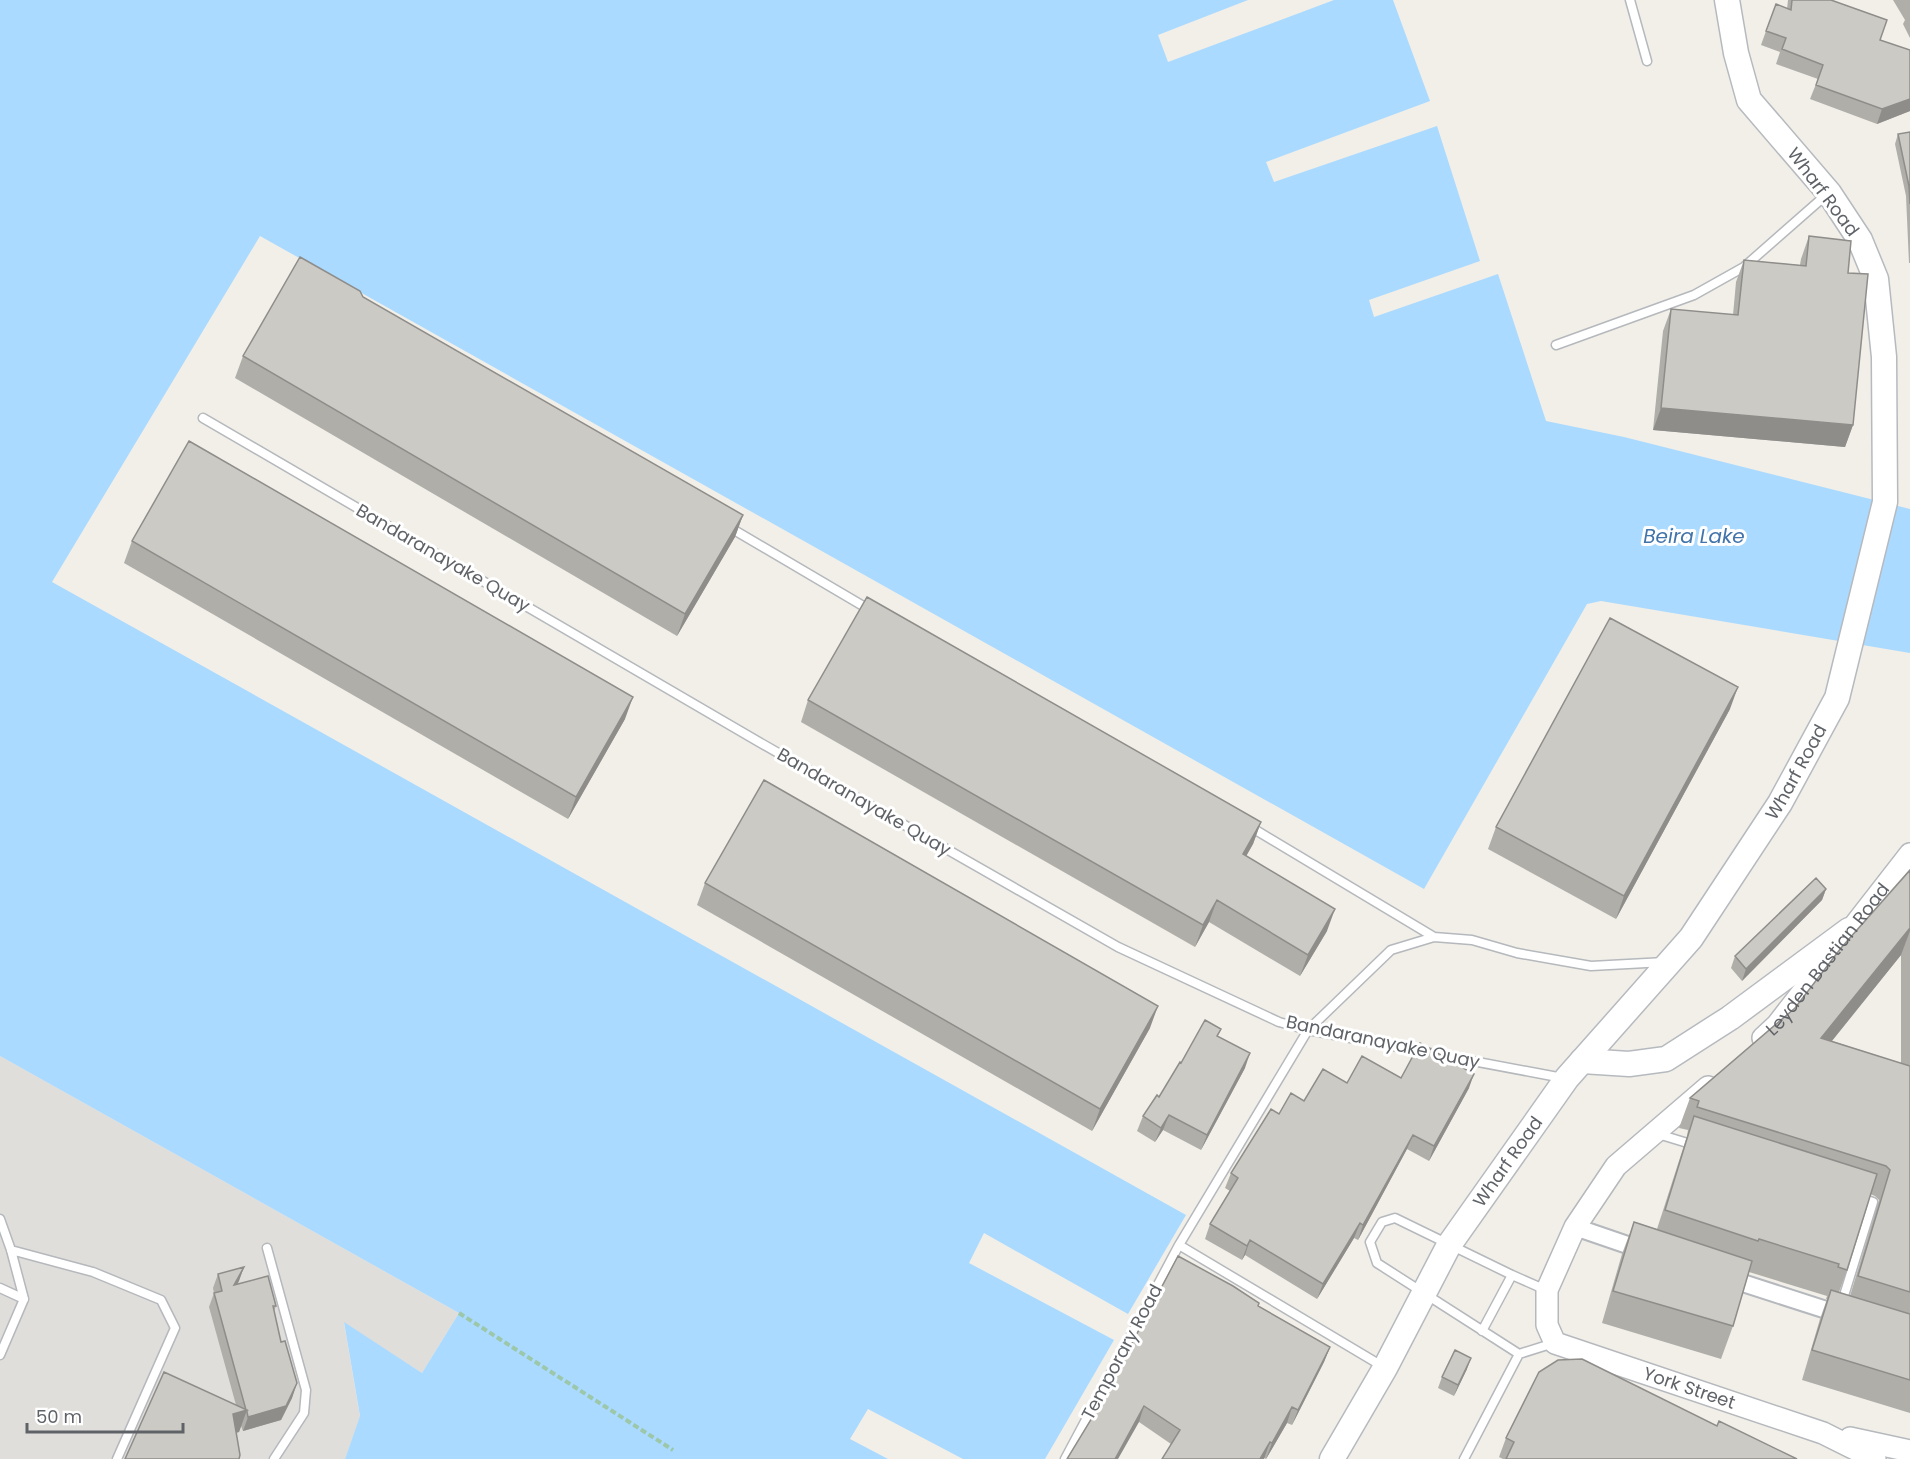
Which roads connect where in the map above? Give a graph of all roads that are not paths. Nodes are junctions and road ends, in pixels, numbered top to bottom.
1 (1630, 0) edge
2 (1727, 0) edge
3 (1647, 61) dead end
4 (1829, 193) junction
5 (1556, 345) dead end
6 (203, 418) dead end
7 (719, 521) edge
8 (879, 615) edge
9 (1242, 822) edge
10 (1910, 854) edge
11 (1849, 930) junction
12 (1434, 937) junction
13 (1670, 962) junction
14 (1308, 1030) junction
15 (1751, 1048) edge
16 (1575, 1070) junction
17 (1725, 1071) edge
18 (1655, 1133) junction
19 (1699, 1147) edge
20 (1852, 1195) edge
21 (0, 1219) edge
22 (1575, 1227) junction
23 (1179, 1245) junction
24 (1449, 1245) junction
25 (267, 1248) dead end
26 (11, 1250) junction
27 (1663, 1256) edge
28 (1707, 1271) edge
29 (1512, 1275) junction
30 (0, 1288) edge
31 (1547, 1290) junction
32 (1424, 1295) junction
33 (24, 1299) junction
34 (1838, 1314) junction
35 (1859, 1320) edge
36 (1482, 1331) junction
37 (1555, 1343) junction
38 (1519, 1354) junction
39 (0, 1355) edge
40 (1385, 1368) junction
41 (1823, 1433) junction
42 (1910, 1451) edge
43 (117, 1459) edge
44 (274, 1459) edge
45 (1065, 1459) edge
46 (1332, 1459) edge
47 (1464, 1459) edge
48 (1875, 1459) edge

1 - 3 lane
2 - 4 main road, Wharf Road
4 - 5 lane
4 - 13 main road, Wharf Road
6 - 14 lane, Bandaranayake Quay
7 - 8 lane
9 - 12 lane
10 - 11 street, Leyden Bastian Road
11 - 15 street, Leyden Bastian Road
11 - 16 main road
12 - 13 lane
12 - 14 lane, Temporary Road
13 - 16 main road, Wharf Road
14 - 16 lane, Bandaranayake Quay
14 - 23 lane, Temporary Road
16 - 24 main road, Wharf Road
17 - 18 street
18 - 19 lane
18 - 22 street
20 - 34 lane
21 - 26 lane
22 - 27 street
22 - 31 street
23 - 40 lane
23 - 45 lane, Temporary Road
24 - 29 lane
24 - 32 main road, Wharf Road
24 - 32 lane
25 - 44 lane
26 - 33 lane
26 - 43 lane
28 - 34 street
29 - 31 lane
29 - 36 lane
30 - 33 lane
31 - 37 street
32 - 36 lane
32 - 40 main road, Wharf Road
33 - 39 lane
34 - 35 street
36 - 38 lane
37 - 38 lane
37 - 41 street, York Street
38 - 47 lane
40 - 46 main road, Wharf Road
41 - 42 street, York Street
41 - 48 street, York Street

